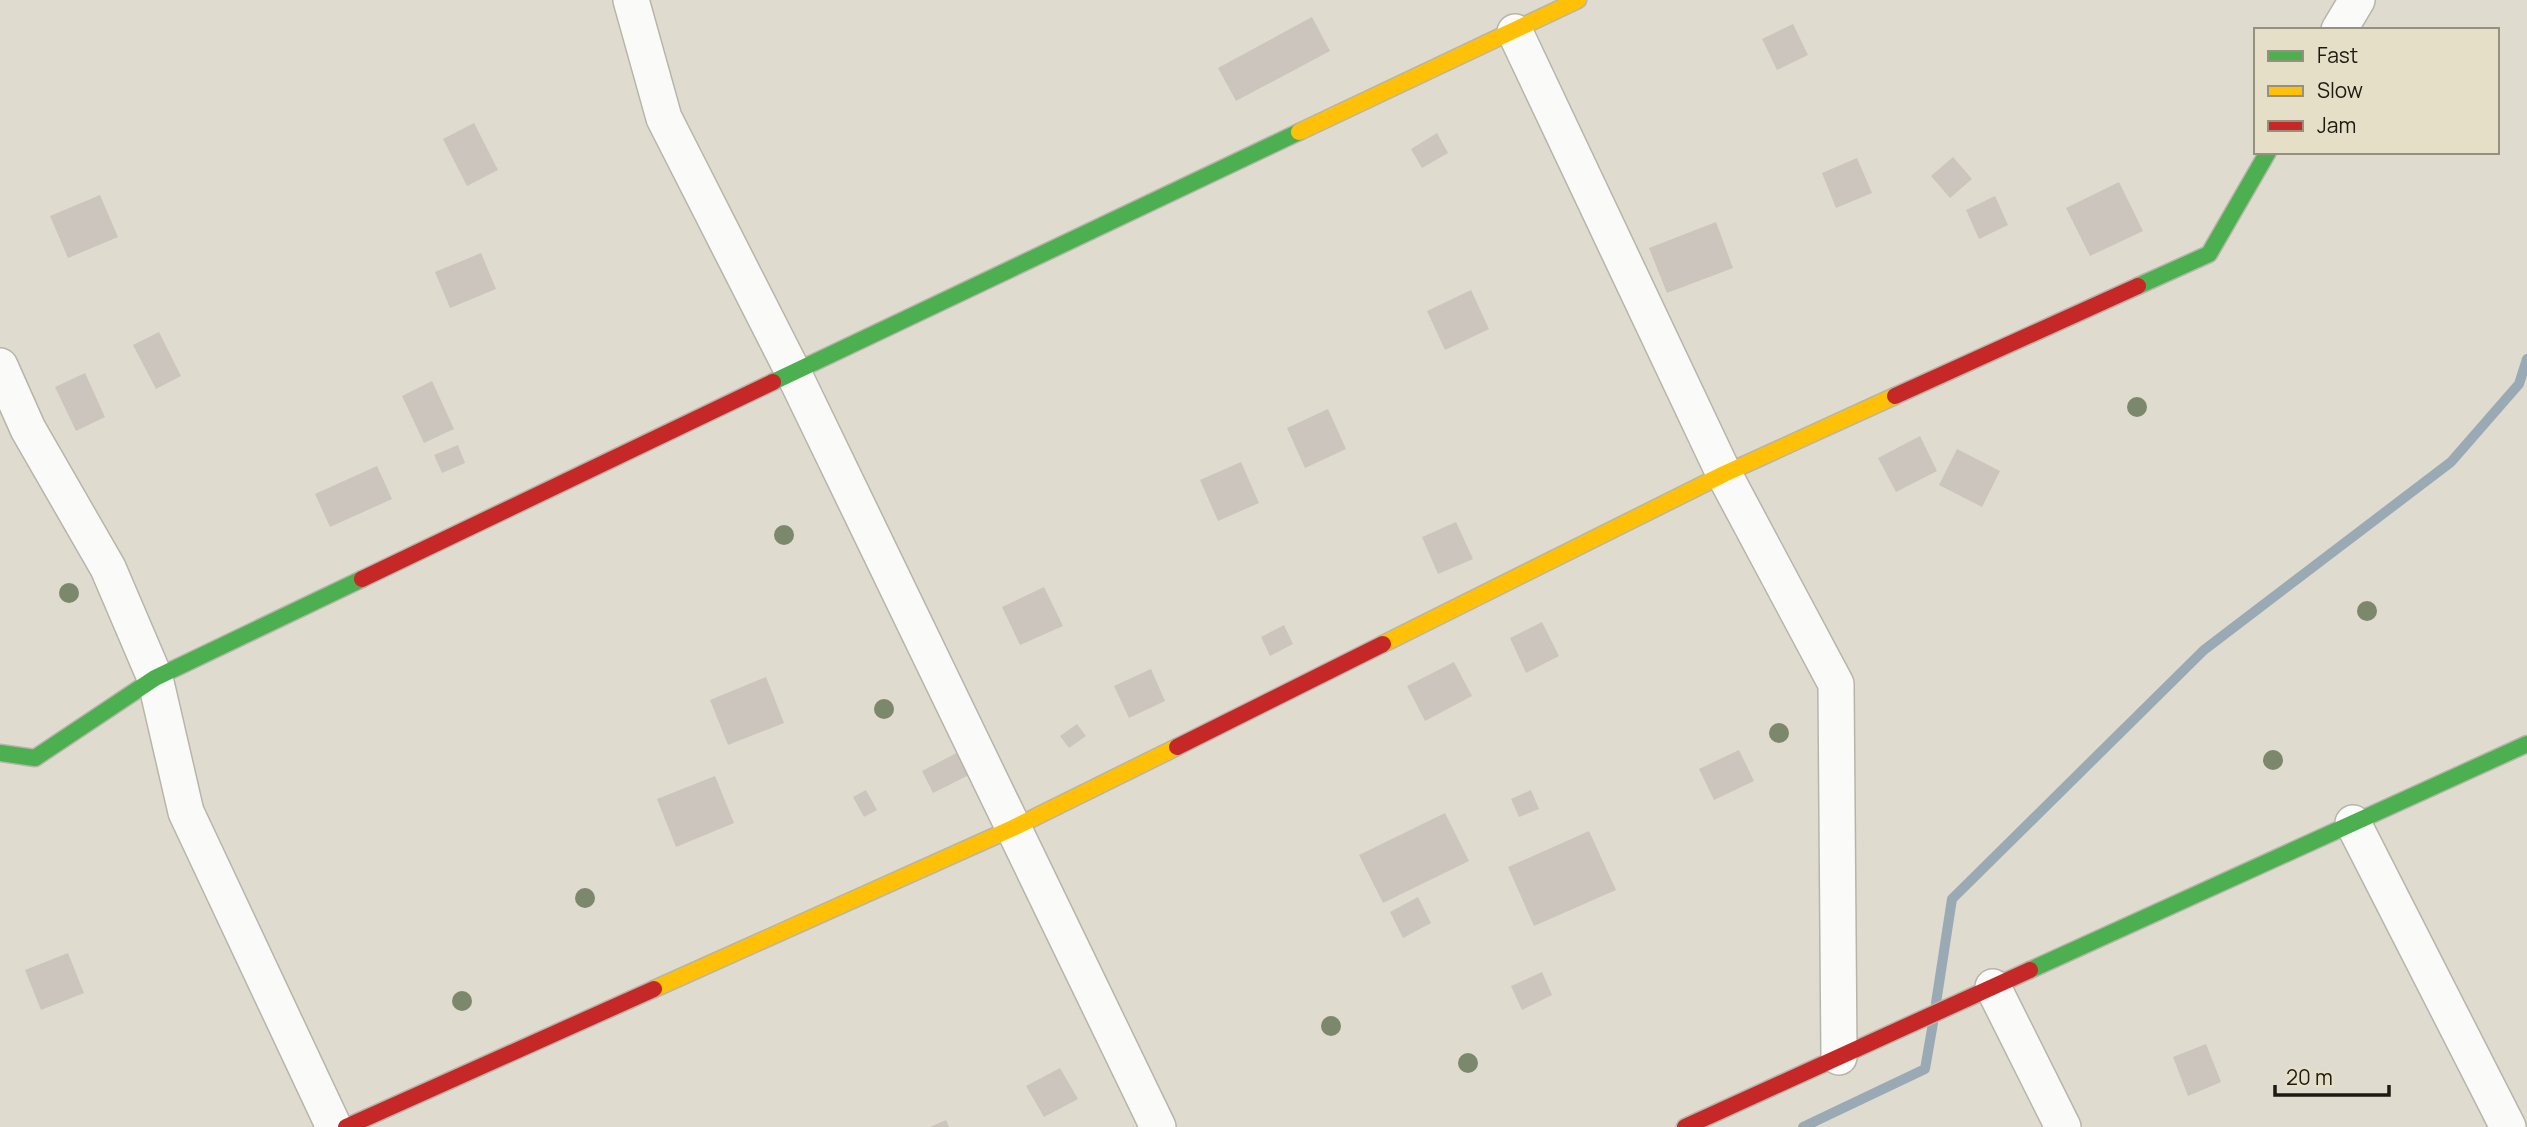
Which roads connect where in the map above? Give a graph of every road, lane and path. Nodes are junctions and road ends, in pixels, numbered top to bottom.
1 (631, 0) edge
2 (1578, 0) edge
3 (2357, 0) edge
4 (2340, 28) edge
5 (1515, 32) junction
6 (2267, 154) edge
7 (0, 366) edge
8 (793, 372) junction
9 (1724, 474) junction
10 (155, 678) junction
11 (2527, 744) edge
12 (0, 753) edge
13 (2353, 823) junction
14 (1013, 828) junction
15 (1993, 987) junction
16 (1839, 1057) junction
17 (334, 1127) edge
18 (346, 1127) edge
19 (1158, 1127) edge
20 (1685, 1127) edge
21 (2063, 1127) edge
22 (2508, 1127) edge

1 - 8 street
2 - 5 street
3 - 4 street
5 - 8 street
5 - 9 street
6 - 9 street
7 - 10 street
8 - 10 street
8 - 14 street
9 - 14 street
9 - 16 street
10 - 12 street
10 - 17 street
11 - 13 street
13 - 15 street
13 - 22 street
14 - 18 street
14 - 19 street
15 - 16 street
15 - 21 street
16 - 20 street

